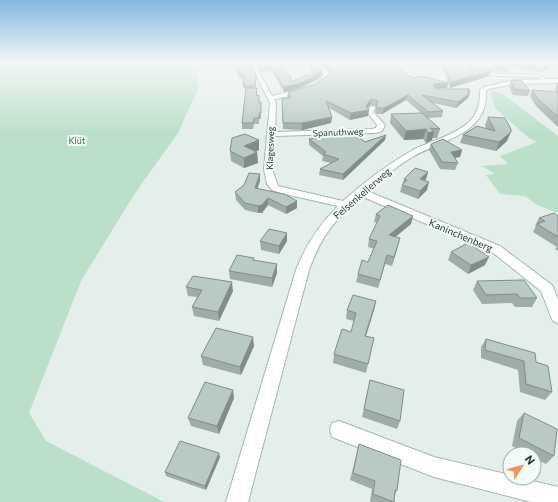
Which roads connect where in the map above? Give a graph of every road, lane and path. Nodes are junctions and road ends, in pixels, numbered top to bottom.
1 (265, 86) edge
2 (310, 86) edge
3 (493, 86) edge
4 (271, 98) junction
5 (373, 107) edge
6 (270, 134) junction
7 (361, 192) junction
8 (346, 205) junction
9 (558, 318) edge
10 (339, 430) dead end
11 (558, 498) edge
12 (237, 502) edge

1 - 4 street, Klagesweg
2 - 4 street
3 - 7 street, Felsenkellerweg
4 - 6 street, Klagesweg
5 - 6 street, Spanuthweg
6 - 8 street, Klagesweg
7 - 8 street, Felsenkellerweg
7 - 9 street, Kaninchenberg
8 - 12 street, Felsenkellerweg
10 - 11 street

